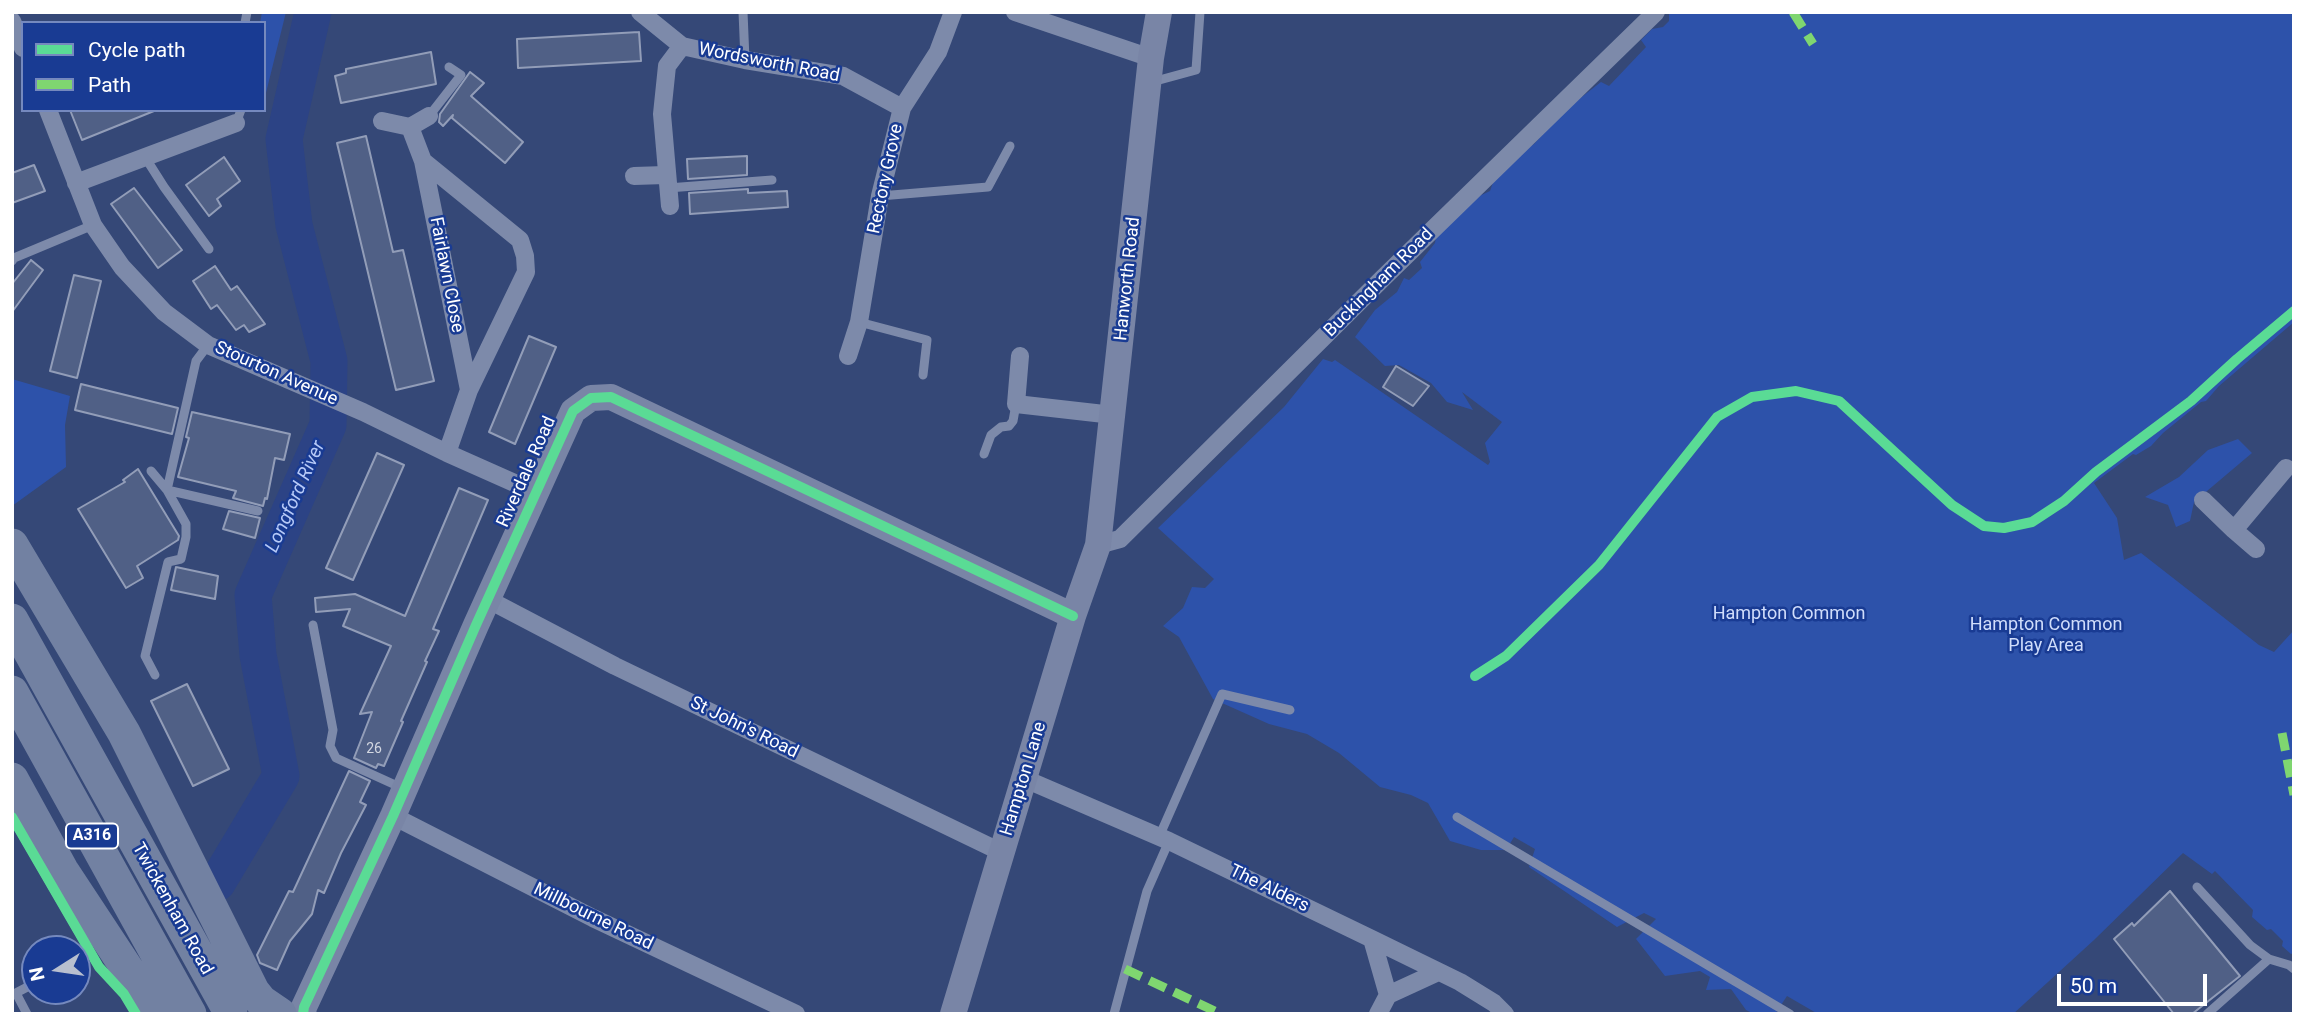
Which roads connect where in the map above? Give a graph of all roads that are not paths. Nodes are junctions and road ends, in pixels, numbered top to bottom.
1 (640, 12) edge
2 (743, 12) edge
3 (953, 12) edge
4 (1015, 12) edge
5 (1159, 12) edge
6 (1200, 12) edge
7 (1656, 12) edge
8 (12, 21) edge
9 (21, 43) edge
10 (682, 46) junction
11 (745, 60) junction
12 (449, 66) dead end
13 (1150, 71) junction
14 (902, 108) junction
15 (49, 112) edge
16 (429, 116) joint
17 (238, 117) edge
18 (382, 121) dead end
19 (410, 127) junction
20 (1010, 146) dead end
21 (145, 157) junction
22 (423, 161) junction
23 (634, 176) dead end
24 (772, 180) dead end
25 (76, 183) junction
26 (668, 190) junction
27 (880, 196) junction
28 (93, 225) junction
29 (208, 249) dead end
30 (12, 261) edge
31 (859, 322) junction
32 (208, 345) junction
33 (848, 355) dead end
34 (1020, 356) dead end
35 (923, 375) dead end
36 (469, 390) junction
37 (1016, 404) junction
38 (1113, 415) junction
39 (447, 453) junction
40 (984, 454) dead end
41 (2291, 466) edge
42 (151, 471) dead end
43 (167, 490) junction
44 (537, 493) junction
45 (2203, 500) dead end
46 (258, 511) dead end
47 (2234, 530) junction
48 (12, 544) edge
49 (1098, 545) junction
50 (2256, 549) dead end
51 (12, 559) edge
52 (489, 600) junction
53 (1073, 616) junction
54 (12, 620) edge
55 (313, 625) dead end
56 (155, 675) dead end
57 (12, 692) edge
58 (1290, 710) dead end
59 (12, 779) edge
60 (1025, 779) junction
61 (404, 789) junction
62 (393, 816) junction
63 (12, 817) edge
64 (1457, 817) dead end
65 (1164, 839) junction
66 (1001, 852) junction
67 (155, 879) junction
68 (2197, 887) dead end
69 (81, 935) edge
70 (1372, 939) junction
71 (91, 953) edge
72 (2269, 959) junction
73 (99, 967) dead end
74 (2294, 969) edge
75 (1438, 972) junction
76 (14, 995) edge
77 (1388, 995) junction
78 (27, 1014) edge
79 (158, 1014) edge
80 (190, 1014) edge
81 (232, 1014) edge
82 (280, 1014) edge
83 (303, 1014) edge
84 (796, 1014) edge
85 (953, 1014) edge
86 (1114, 1014) edge
87 (1378, 1014) edge
88 (1504, 1014) edge
89 (1790, 1014) edge
90 (2207, 1014) edge

1 - 10 street, Wordsworth Road
2 - 11 lane
3 - 14 street, Rectory Grove
4 - 13 street
5 - 13 street, Hanworth Road
6 - 13 lane
7 - 49 street, Buckingham Road
8 - 9 street
10 - 11 street, Wordsworth Road
10 - 26 street
11 - 14 street, Wordsworth Road
12 - 16 lane
13 - 38 street, Hanworth Road
14 - 27 street, Rectory Grove
15 - 25 street, Stourton Avenue
16 - 19 street
17 - 21 street
18 - 19 street
19 - 22 street, Fairlawn Close
20 - 27 lane
21 - 25 street
21 - 29 lane
22 - 36 street, Fairlawn Close
22 - 36 street, Fairlawn Close
23 - 26 street
24 - 26 lane
25 - 28 street, Stourton Avenue
27 - 31 street, Rectory Grove
28 - 30 lane
28 - 32 street, Stourton Avenue
31 - 33 street, Rectory Grove
31 - 35 lane
32 - 39 street, Stourton Avenue
32 - 43 lane
34 - 37 street
36 - 39 street, Fairlawn Close
37 - 38 street
37 - 40 lane
38 - 49 street, Hanworth Road
39 - 44 street, Stourton Avenue
41 - 47 street
42 - 43 lane
43 - 46 lane
43 - 56 lane
44 - 52 street, Riverdale Road
44 - 53 street, Riverdale Road
45 - 47 street
47 - 50 street
48 - 82 highway
49 - 53 street, Hampton Lane
51 - 67 highway
52 - 61 street, Riverdale Road
52 - 66 street, St John's Road
53 - 60 street, Hampton Lane
54 - 67 highway, Twickenham Road / A316
55 - 61 lane
57 - 80 highway, Twickenham Road / A316
58 - 65 lane
59 - 79 highway
60 - 65 street, The Alders
60 - 66 street, Hampton Lane
61 - 62 street, Riverdale Road
62 - 83 street, Riverdale Road
62 - 84 street, Millbourne Road
63 - 69 lane
64 - 89 lane
65 - 70 street, The Alders
65 - 86 lane
66 - 85 street, Hampton Lane
67 - 81 highway, Twickenham Road / A316
68 - 72 lane
70 - 75 street, The Alders
70 - 77 street
71 - 73 lane
72 - 74 lane
72 - 90 lane
75 - 77 street
75 - 88 street, The Alders
76 - 78 lane
77 - 87 street

